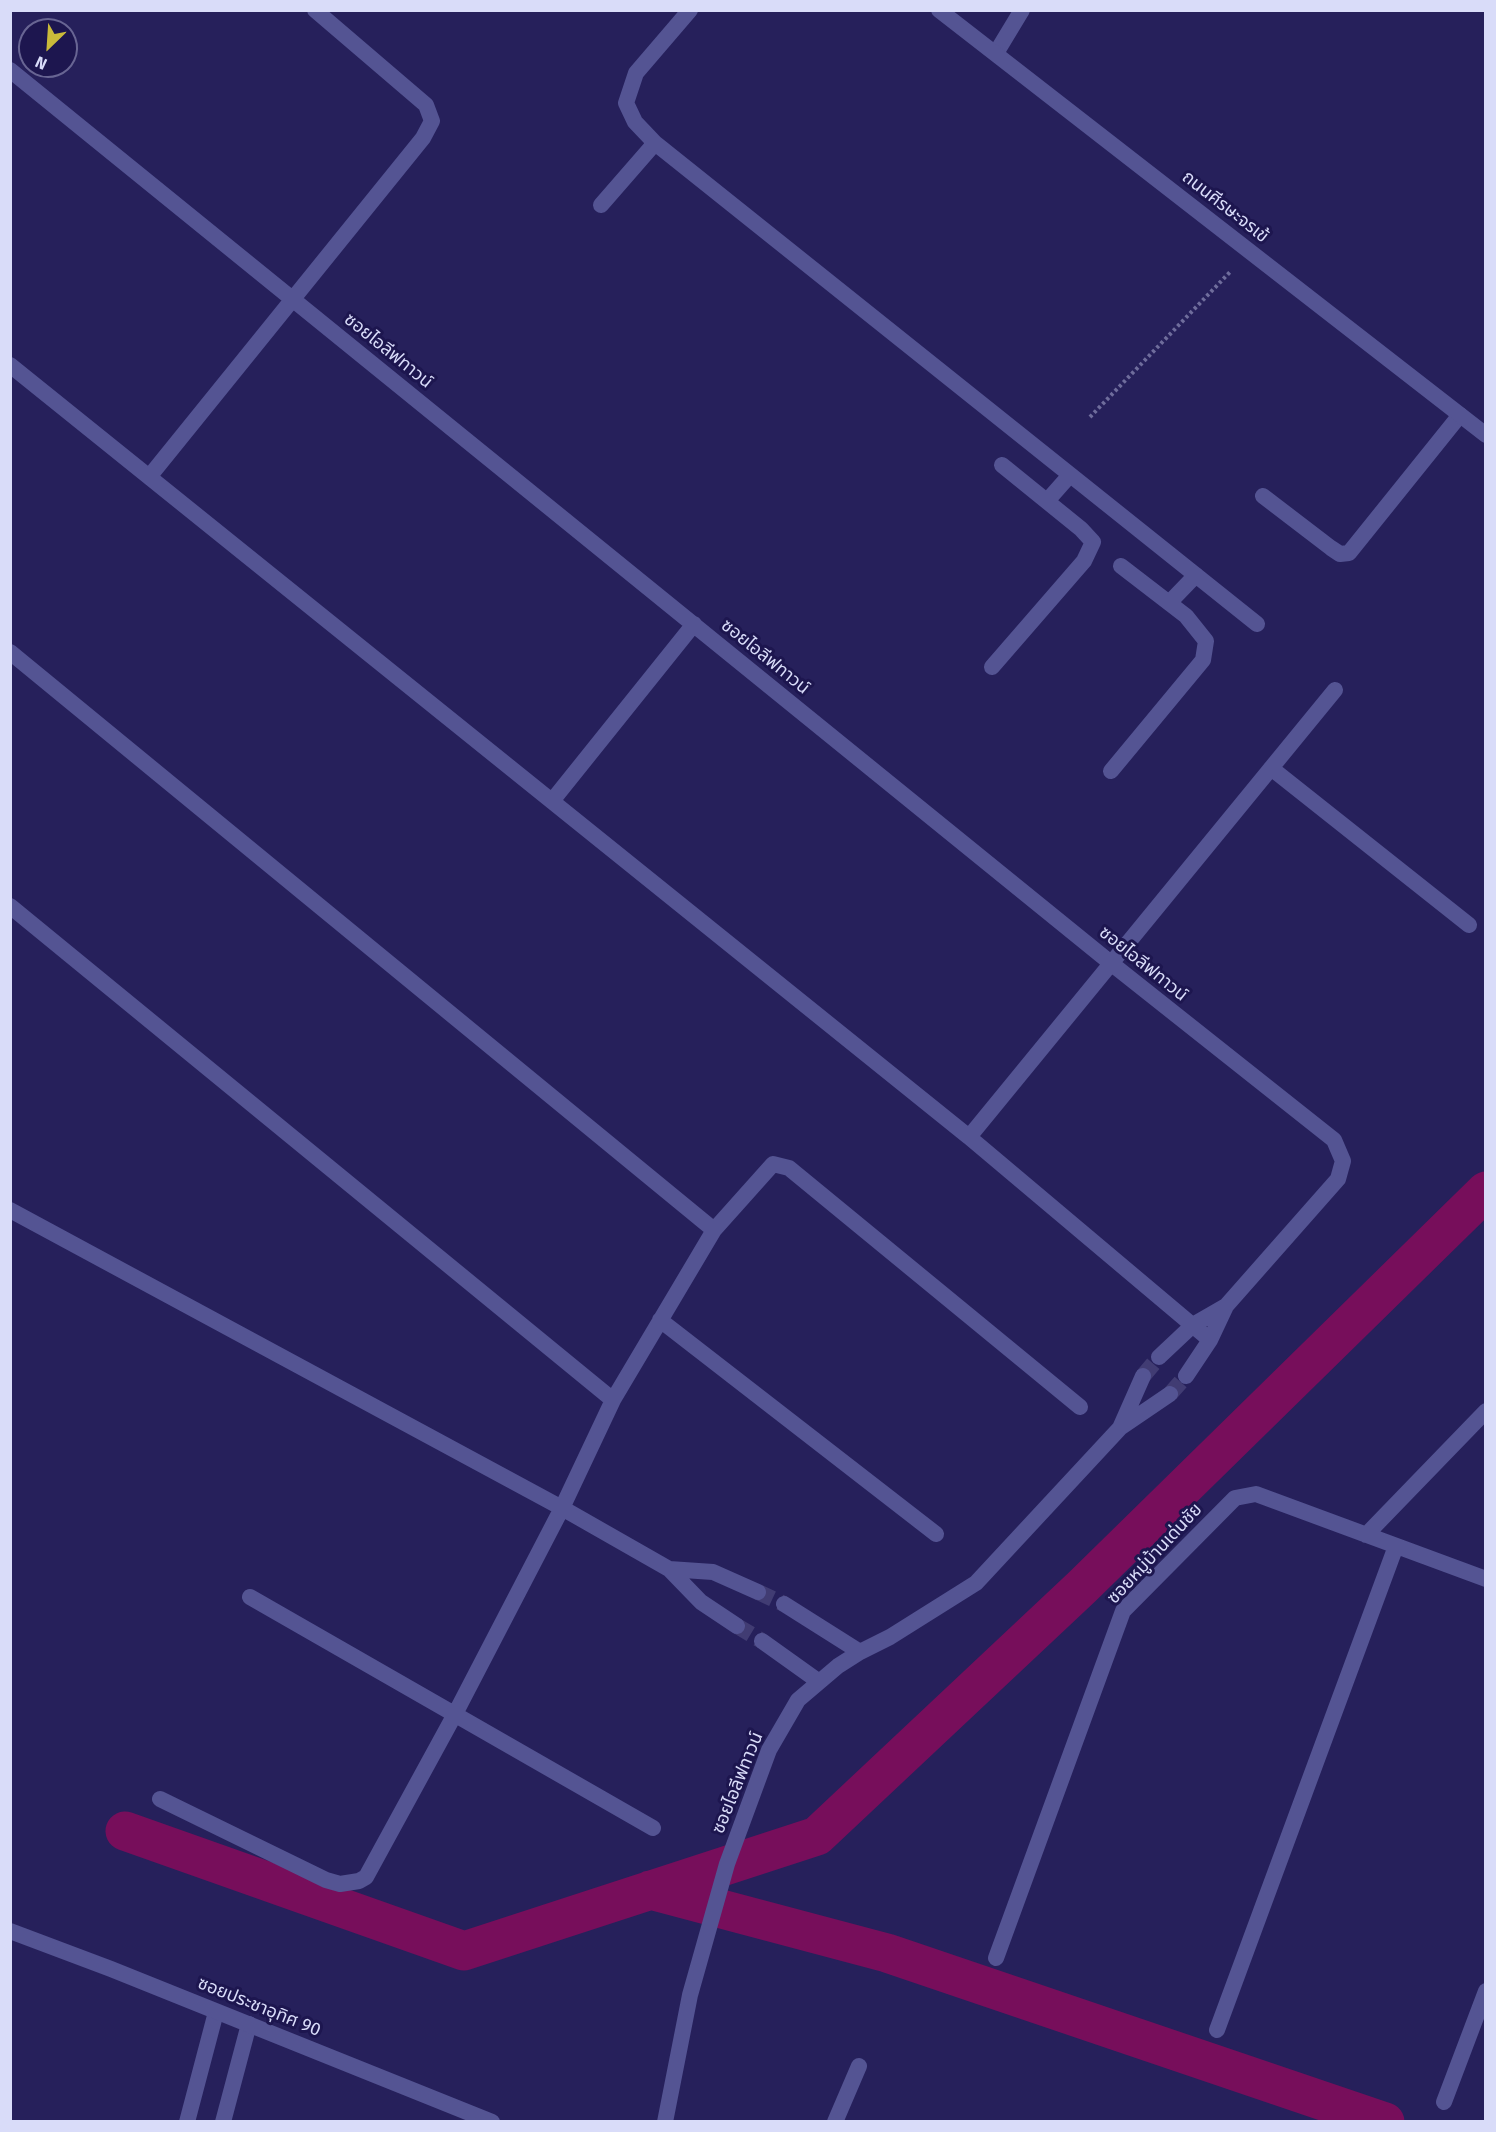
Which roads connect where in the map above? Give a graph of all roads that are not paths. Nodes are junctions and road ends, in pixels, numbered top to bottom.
1 (315, 10) edge
2 (690, 10) edge
3 (939, 10) edge
4 (1022, 10) edge
5 (996, 53) junction
6 (10, 70) edge
7 (655, 143) junction
8 (601, 205) dead end
9 (293, 298) junction
10 (10, 365) edge
11 (1460, 415) junction
12 (1485, 435) edge
13 (1002, 465) dead end
14 (1070, 475) junction
15 (149, 477) junction
16 (1263, 496) dead end
17 (1047, 501) junction
18 (1121, 566) dead end
19 (1196, 575) junction
20 (1169, 603) junction
21 (694, 624) junction
22 (1257, 624) dead end
23 (10, 652) edge
24 (992, 667) dead end
25 (1335, 690) dead end
26 (1271, 768) junction
27 (1111, 771) dead end
28 (552, 801) junction
29 (10, 906) edge
30 (1469, 925) dead end
31 (1112, 964) junction
32 (969, 1137) junction
33 (10, 1210) edge
34 (714, 1230) junction
35 (1226, 1306) junction
36 (660, 1320) junction
37 (1193, 1325) junction
38 (1210, 1340) junction
39 (1159, 1356) tunnel mouth
40 (1143, 1376) tunnel mouth
41 (1186, 1376) tunnel mouth
42 (1170, 1394) tunnel mouth
43 (613, 1400) junction
44 (1080, 1407) dead end
45 (1485, 1411) edge
46 (1120, 1428) junction
47 (562, 1508) junction
48 (936, 1534) dead end
49 (1366, 1535) junction
50 (1396, 1546) junction
51 (669, 1569) junction
52 (1485, 1579) edge
53 (758, 1592) tunnel mouth
54 (249, 1598) dead end
55 (784, 1604) tunnel mouth
56 (737, 1626) tunnel mouth
57 (762, 1641) tunnel mouth
58 (860, 1652) junction
59 (818, 1681) junction
60 (455, 1714) junction
61 (160, 1798) dead end
62 (653, 1828) dead end
63 (10, 1931) edge
64 (996, 1958) dead end
65 (1485, 1991) edge
66 (216, 2012) junction
67 (249, 2024) junction
68 (1217, 2030) dead end
69 (859, 2066) dead end
70 (1444, 2102) dead end
71 (187, 2121) edge
72 (223, 2121) edge
73 (492, 2121) edge
74 (665, 2121) edge
75 (835, 2121) edge

1 - 9 street
2 - 7 street
3 - 5 street, ถนนศีรษะจรเข้
4 - 5 street
5 - 11 street, ถนนศีรษะจรเข้
6 - 9 street, ซอยไอลีฟทาวน์
7 - 8 street
7 - 14 street
9 - 15 street
9 - 21 street, ซอยไอลีฟทาวน์
10 - 15 street
11 - 12 street, ถนนศีรษะจรเข้
11 - 16 street
13 - 17 street
14 - 17 street
14 - 19 street
15 - 28 street
17 - 24 street
18 - 20 street
19 - 20 street
19 - 22 street
20 - 27 street
21 - 28 street
21 - 31 street, ซอยไอลีฟทาวน์
23 - 34 street
25 - 26 street
26 - 30 street
26 - 31 street
28 - 32 street
29 - 43 street
31 - 32 street
31 - 35 street, ซอยไอลีฟทาวน์
32 - 37 street
33 - 47 street
34 - 36 street
34 - 44 street
35 - 37 street, ซอยไอลีฟทาวน์
35 - 38 street, ซอยไอลีฟทาวน์
36 - 43 street
36 - 48 street
37 - 38 street
37 - 39 street, ซอยไอลีฟทาวน์
38 - 41 street, ซอยไอลีฟทาวน์
40 - 46 street, ซอยไอลีฟทาวน์
42 - 46 street, ซอยไอลีฟทาวน์
43 - 47 street
45 - 49 street
46 - 58 street, ซอยไอลีฟทาวน์
47 - 51 street
47 - 60 street
49 - 50 street, ซอยหมู่บ้านเด่นชัย
49 - 64 street, ซอยหมู่บ้านเด่นชัย
50 - 52 street, ซอยหมู่บ้านเด่นชัย
50 - 68 street
51 - 53 street
51 - 56 street
54 - 60 street
55 - 58 street
57 - 59 street
58 - 59 street, ซอยไอลีฟทาวน์
59 - 74 street, ซอยไอลีฟทาวน์
60 - 61 street
60 - 62 street
63 - 66 street, ซอยประชาอุทิศ 90
65 - 70 street
66 - 67 street, ซอยประชาอุทิศ 90
66 - 71 street
67 - 72 street
67 - 73 street, ซอยประชาอุทิศ 90
69 - 75 street

